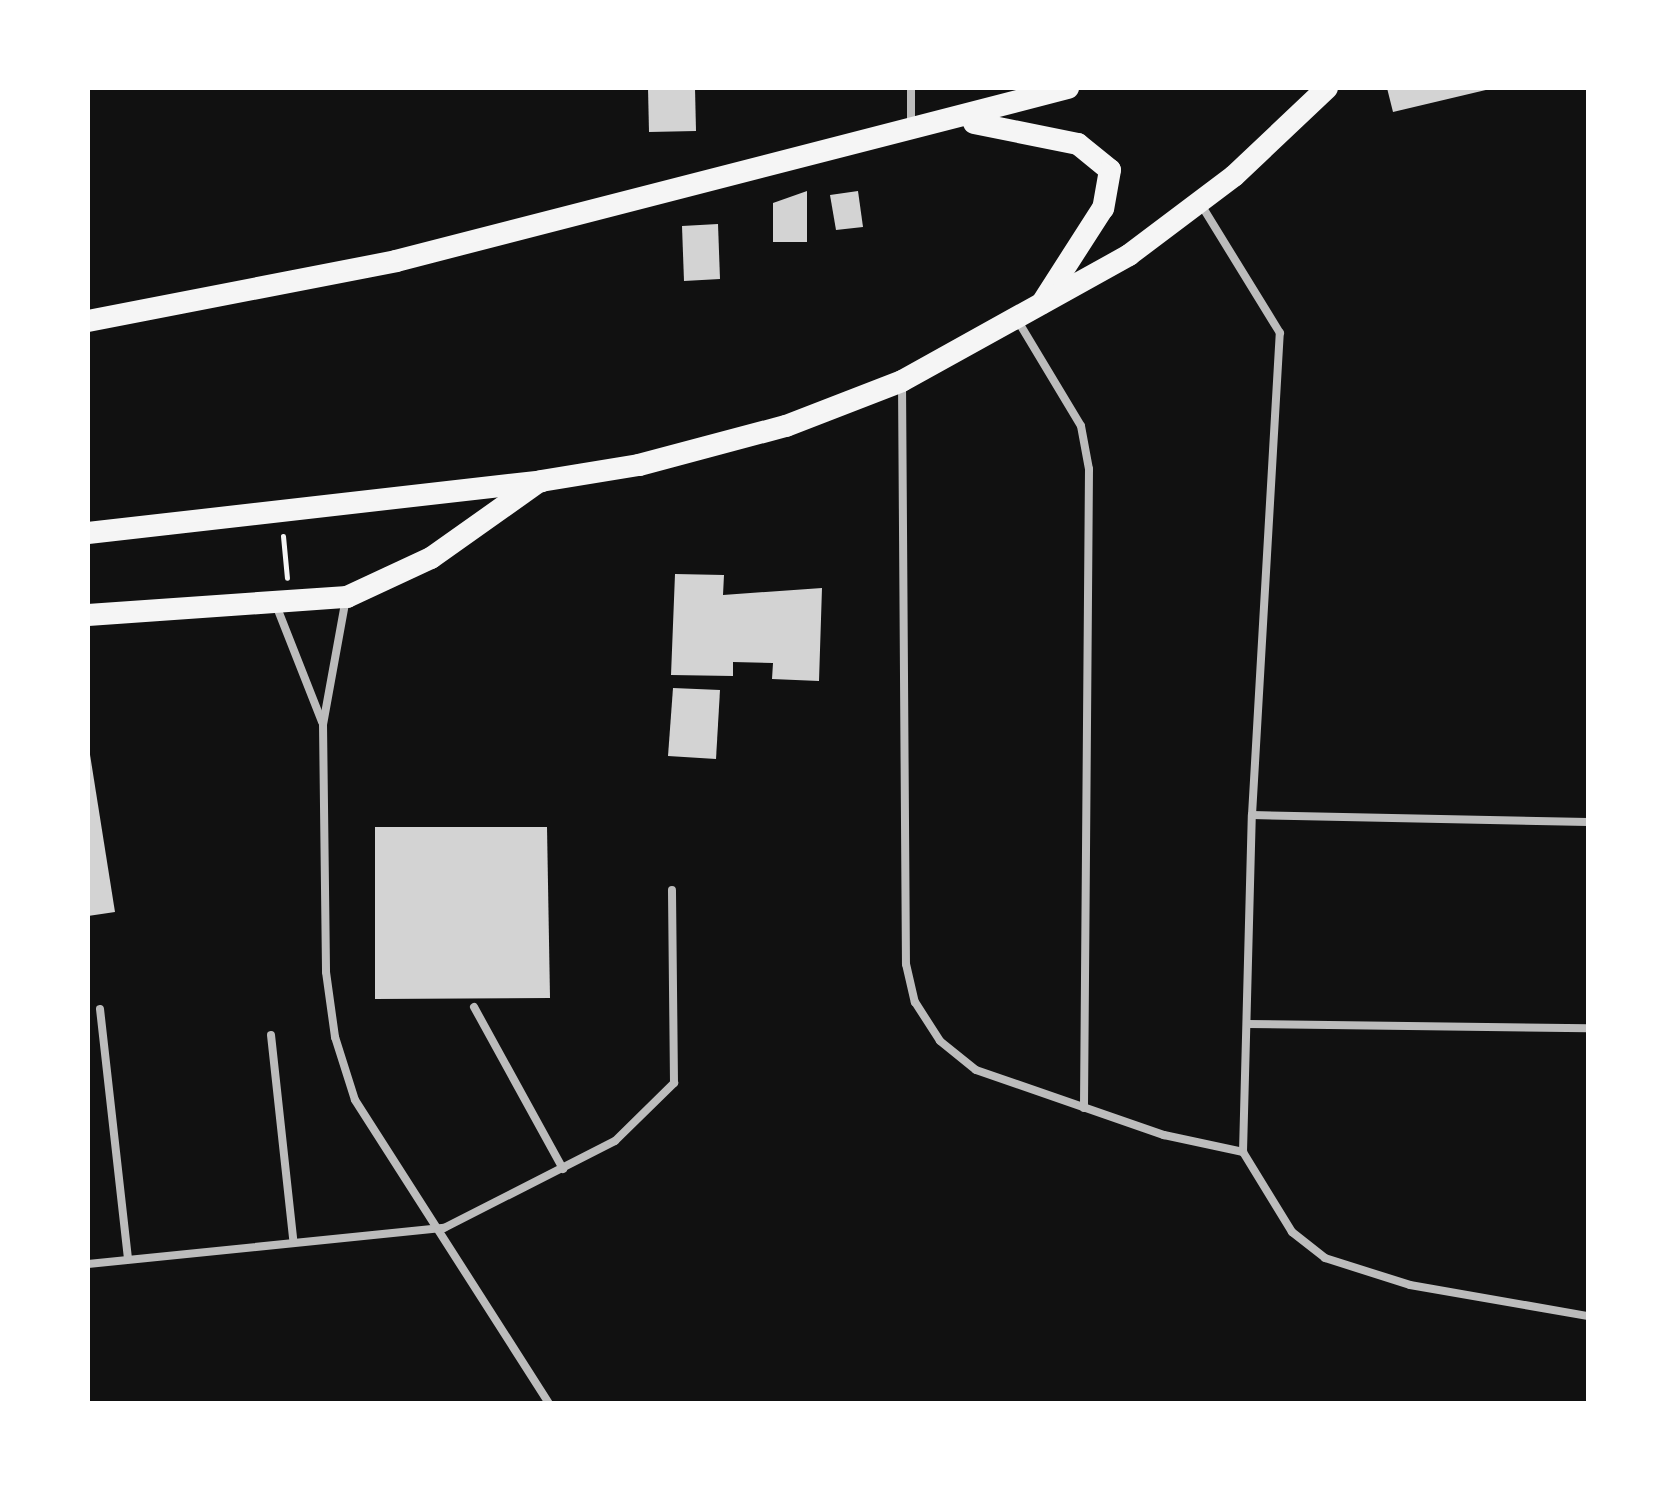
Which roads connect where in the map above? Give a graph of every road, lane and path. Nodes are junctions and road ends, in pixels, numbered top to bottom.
1 (911, 88) edge
2 (1068, 88) edge
3 (1327, 88) edge
4 (955, 122) junction
5 (911, 134) junction
6 (1199, 202) junction
7 (1028, 316) junction
8 (88, 321) edge
9 (902, 381) junction
10 (541, 481) junction
11 (282, 528) dead end
12 (88, 533) edge
13 (282, 597) junction
14 (347, 597) junction
15 (88, 615) edge
16 (323, 724) junction
17 (1252, 815) junction
18 (1588, 822) edge
19 (672, 890) dead end
20 (474, 1007) dead end
21 (100, 1009) dead end
22 (1247, 1024) junction
23 (1588, 1028) edge
24 (271, 1035) dead end
25 (1084, 1108) junction
26 (1243, 1152) junction
27 (563, 1169) junction
28 (444, 1228) junction
29 (293, 1239) junction
30 (128, 1258) junction
31 (88, 1264) edge
32 (1588, 1316) edge
33 (549, 1403) edge

1 - 5 street
2 - 4 highway
3 - 6 highway
4 - 5 highway
4 - 7 highway
5 - 8 highway
6 - 7 highway
6 - 17 street
7 - 9 highway
7 - 25 street
9 - 10 highway
9 - 25 street
10 - 12 highway
10 - 14 highway
11 - 13 path
13 - 14 highway
13 - 15 highway
13 - 16 street
14 - 16 street
16 - 28 street
17 - 18 street
17 - 22 street
19 - 27 street
20 - 27 street
21 - 30 street
22 - 23 street
22 - 26 street
24 - 29 street
25 - 26 street
26 - 32 street
27 - 28 street
28 - 29 street
28 - 33 street
29 - 30 street
30 - 31 street

